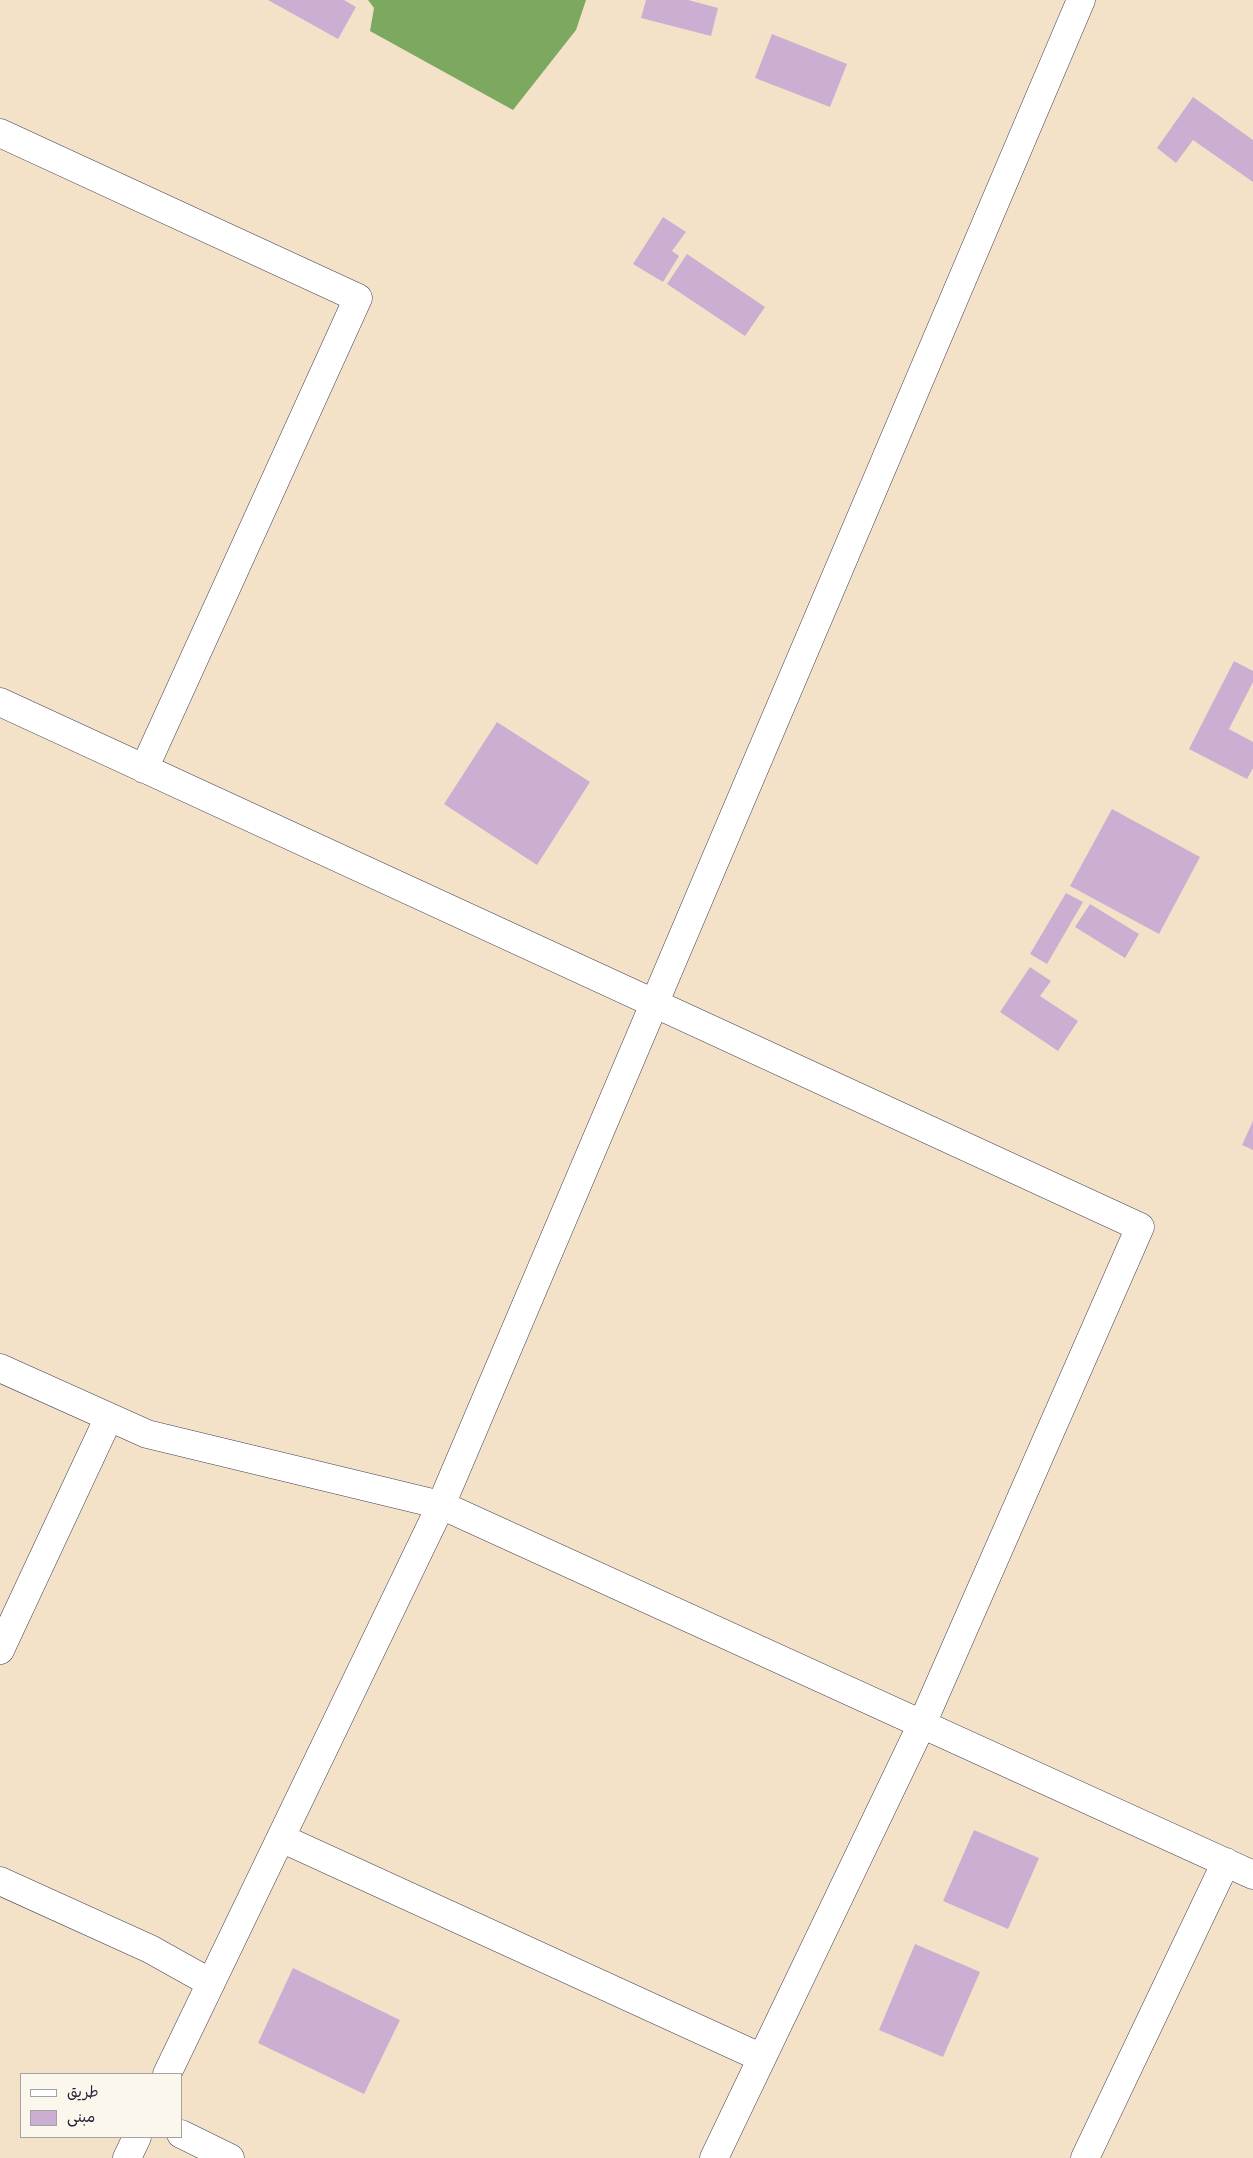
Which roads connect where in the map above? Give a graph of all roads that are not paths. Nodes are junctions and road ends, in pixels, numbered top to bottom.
1 (1081, 0) edge
2 (0, 133) edge
3 (0, 702) edge
4 (144, 769) junction
5 (654, 1005) junction
6 (0, 1368) edge
7 (109, 1417) junction
8 (442, 1505) junction
9 (0, 1650) edge
10 (922, 1724) junction
11 (281, 1838) junction
12 (1226, 1862) junction
13 (1253, 1875) edge
14 (0, 1881) edge
15 (211, 1983) junction
16 (762, 2058) junction
17 (167, 2073) edge
18 (182, 2134) edge
19 (137, 2138) edge
20 (127, 2158) edge
21 (230, 2158) edge
22 (714, 2158) edge
23 (1085, 2158) edge

1 - 5 street
2 - 4 street
3 - 4 street
4 - 5 street
5 - 8 street
5 - 10 street
6 - 7 street
7 - 8 street
7 - 9 street
8 - 10 street
8 - 11 street
10 - 12 street
10 - 16 street
11 - 15 street
11 - 16 street
12 - 13 street
12 - 23 street
14 - 15 street
15 - 17 street
16 - 22 street
18 - 21 street
19 - 20 street

